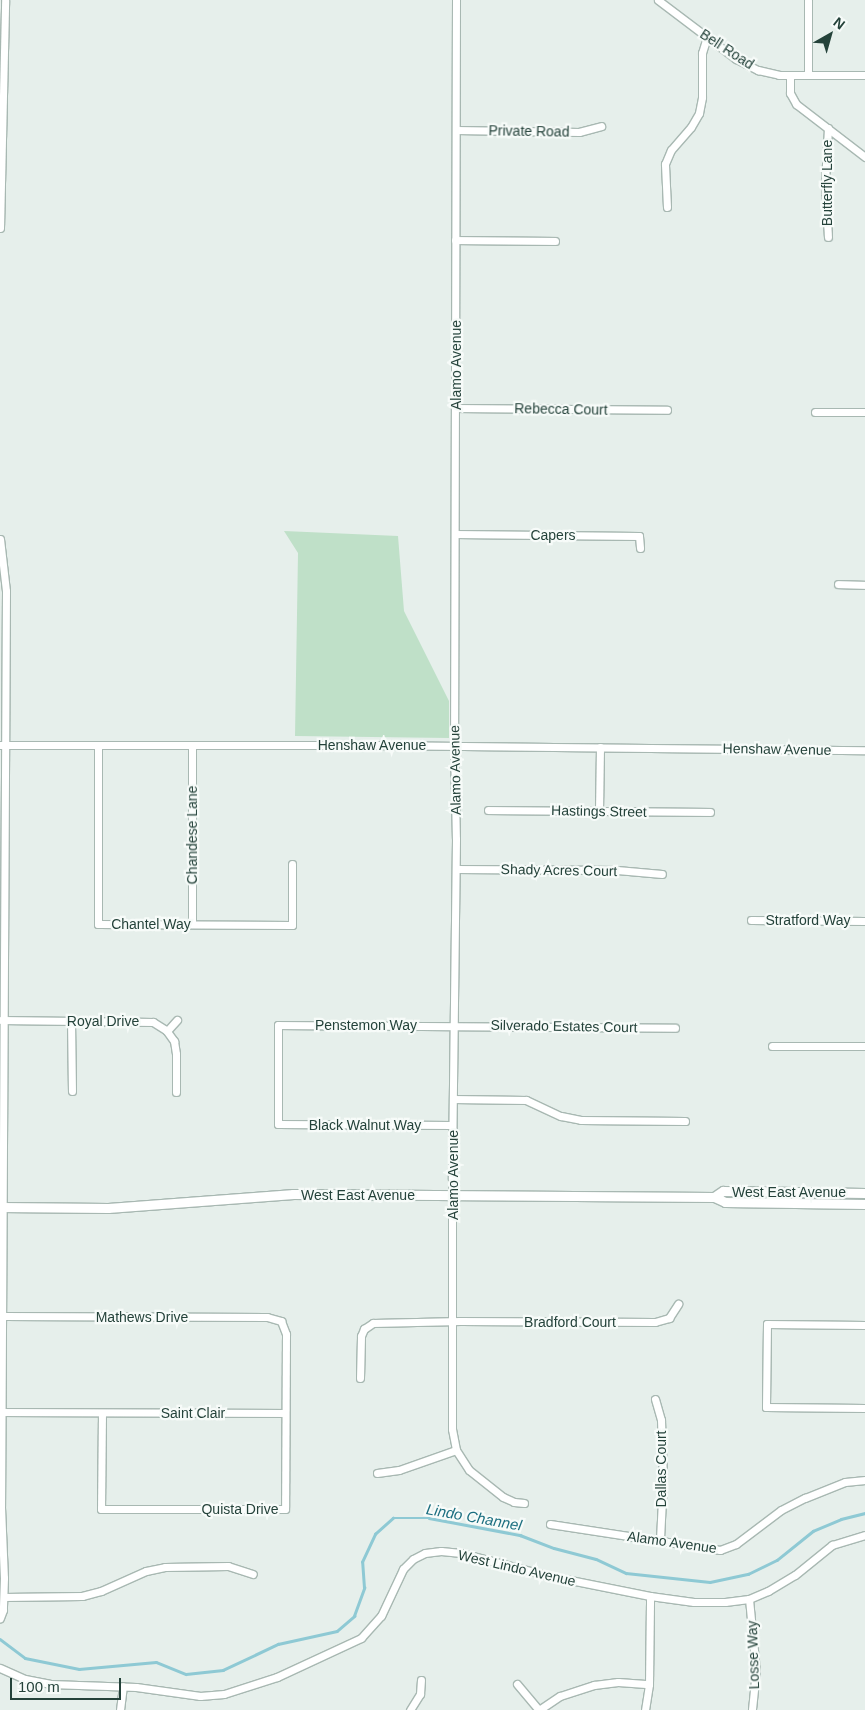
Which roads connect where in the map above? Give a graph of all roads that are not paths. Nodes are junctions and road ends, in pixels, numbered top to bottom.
1 (5, 0) edge
2 (456, 0) edge
3 (658, 0) edge
4 (808, 0) edge
5 (707, 37) junction
6 (790, 75) junction
7 (808, 75) junction
8 (865, 75) edge
9 (601, 126) dead end
10 (828, 128) junction
11 (456, 130) junction
12 (865, 157) edge
13 (667, 207) dead end
14 (0, 228) edge
15 (828, 237) dead end
16 (455, 240) junction
17 (555, 241) dead end
18 (455, 408) junction
19 (667, 410) dead end
20 (815, 412) dead end
21 (865, 412) edge
22 (455, 534) junction
23 (0, 539) edge
24 (640, 548) dead end
25 (838, 584) dead end
26 (865, 585) edge
27 (2, 745) edge
28 (98, 745) junction
29 (192, 746) junction
30 (454, 746) junction
31 (600, 747) junction
32 (865, 750) edge
33 (488, 810) dead end
34 (599, 812) junction
35 (710, 812) dead end
36 (292, 864) dead end
37 (456, 869) junction
38 (662, 874) dead end
39 (751, 920) dead end
40 (865, 921) edge
41 (192, 924) junction
42 (2, 1020) edge
43 (71, 1020) junction
44 (177, 1020) dead end
45 (453, 1025) junction
46 (675, 1028) dead end
47 (167, 1031) junction
48 (772, 1046) dead end
49 (865, 1046) edge
50 (72, 1092) dead end
51 (176, 1092) dead end
52 (453, 1099) junction
53 (2, 1116) edge
54 (685, 1121) dead end
55 (278, 1124) joint
56 (452, 1125) junction
57 (865, 1193) edge
58 (452, 1195) junction
59 (714, 1197) junction
60 (865, 1204) edge
61 (1, 1209) edge
62 (2, 1275) edge
63 (678, 1304) dead end
64 (3, 1316) junction
65 (281, 1321) joint
66 (452, 1322) junction
67 (865, 1325) edge
68 (360, 1378) dead end
69 (655, 1399) dead end
70 (865, 1408) edge
71 (2, 1412) junction
72 (102, 1413) junction
73 (285, 1413) junction
74 (456, 1450) junction
75 (377, 1472) dead end
76 (865, 1480) edge
77 (524, 1503) dead end
78 (0, 1507) edge
79 (550, 1524) dead end
80 (865, 1534) edge
81 (660, 1540) junction
82 (253, 1574) dead end
83 (650, 1596) junction
84 (4, 1597) junction
85 (749, 1599) junction
86 (0, 1618) edge
87 (0, 1668) edge
88 (421, 1680) dead end
89 (517, 1684) dead end
90 (649, 1684) junction
91 (124, 1686) junction
92 (120, 1710) edge
93 (410, 1710) edge
94 (539, 1710) edge
95 (645, 1710) edge
96 (752, 1710) edge

1 - 14 street
2 - 11 street, Alamo Avenue
3 - 5 street, Bell Road
4 - 7 street
5 - 6 street, Bell Road
5 - 13 street
6 - 7 street, Bell Road
6 - 10 street
7 - 8 street, Bell Road
9 - 11 street, Private Road
10 - 12 street
10 - 15 street, Butterfly Lane
11 - 16 street, Alamo Avenue
16 - 17 street
16 - 18 street, Alamo Avenue
18 - 19 street, Rebecca Court
18 - 22 street, Alamo Avenue
20 - 21 street
22 - 24 street, Capers
22 - 30 street, Alamo Avenue
23 - 27 street
25 - 26 street
27 - 28 street, Henshaw Avenue
27 - 42 street
28 - 29 street, Henshaw Avenue
28 - 41 street, Chantel Way
29 - 30 street, Henshaw Avenue
29 - 41 street, Chandese Lane
30 - 31 street, Henshaw Avenue
30 - 37 street, Alamo Avenue
31 - 32 street, Henshaw Avenue
31 - 34 street
33 - 34 street, Hastings Street
34 - 35 street, Hastings Street
36 - 41 street, Chantel Way
37 - 38 street, Shady Acres Court
37 - 45 street, Alamo Avenue
39 - 40 street, Stratford Way
42 - 43 street, Royal Drive
42 - 53 street
43 - 47 street, Royal Drive
43 - 50 street
44 - 47 street
45 - 46 street, Silverado Estates Court
45 - 52 street, Alamo Avenue
45 - 55 street, Penstemon Way
47 - 51 street
48 - 49 street
52 - 54 street
52 - 56 street, Alamo Avenue
53 - 61 street
55 - 56 street, Black Walnut Way
56 - 58 street, Alamo Avenue
57 - 59 main road, West East Avenue
58 - 59 main road, West East Avenue
58 - 61 main road, West East Avenue
58 - 66 street, Alamo Avenue
59 - 60 main road, West East Avenue
61 - 62 street
62 - 64 street
63 - 66 street, Bradford Court
64 - 65 street, Mathews Drive
64 - 71 street
65 - 73 street, Quista Drive
66 - 68 street, Bradford Court
66 - 74 street, Alamo Avenue
67 - 70 street
69 - 81 street, Dallas Court
71 - 72 street, Saint Clair
71 - 78 street
72 - 73 street, Saint Clair
72 - 73 street, Quista Drive
74 - 75 street
74 - 77 street, Alamo Avenue
76 - 81 street, Alamo Avenue
78 - 84 street
79 - 81 street, Alamo Avenue
80 - 85 street, West Lindo Avenue
82 - 84 street
83 - 85 street, West Lindo Avenue
83 - 90 street
83 - 91 street, West Lindo Avenue
84 - 86 street
85 - 96 street, Losse Way
87 - 91 street, West Lindo Avenue
88 - 93 street
89 - 94 street
90 - 94 street
90 - 95 street
91 - 92 street

